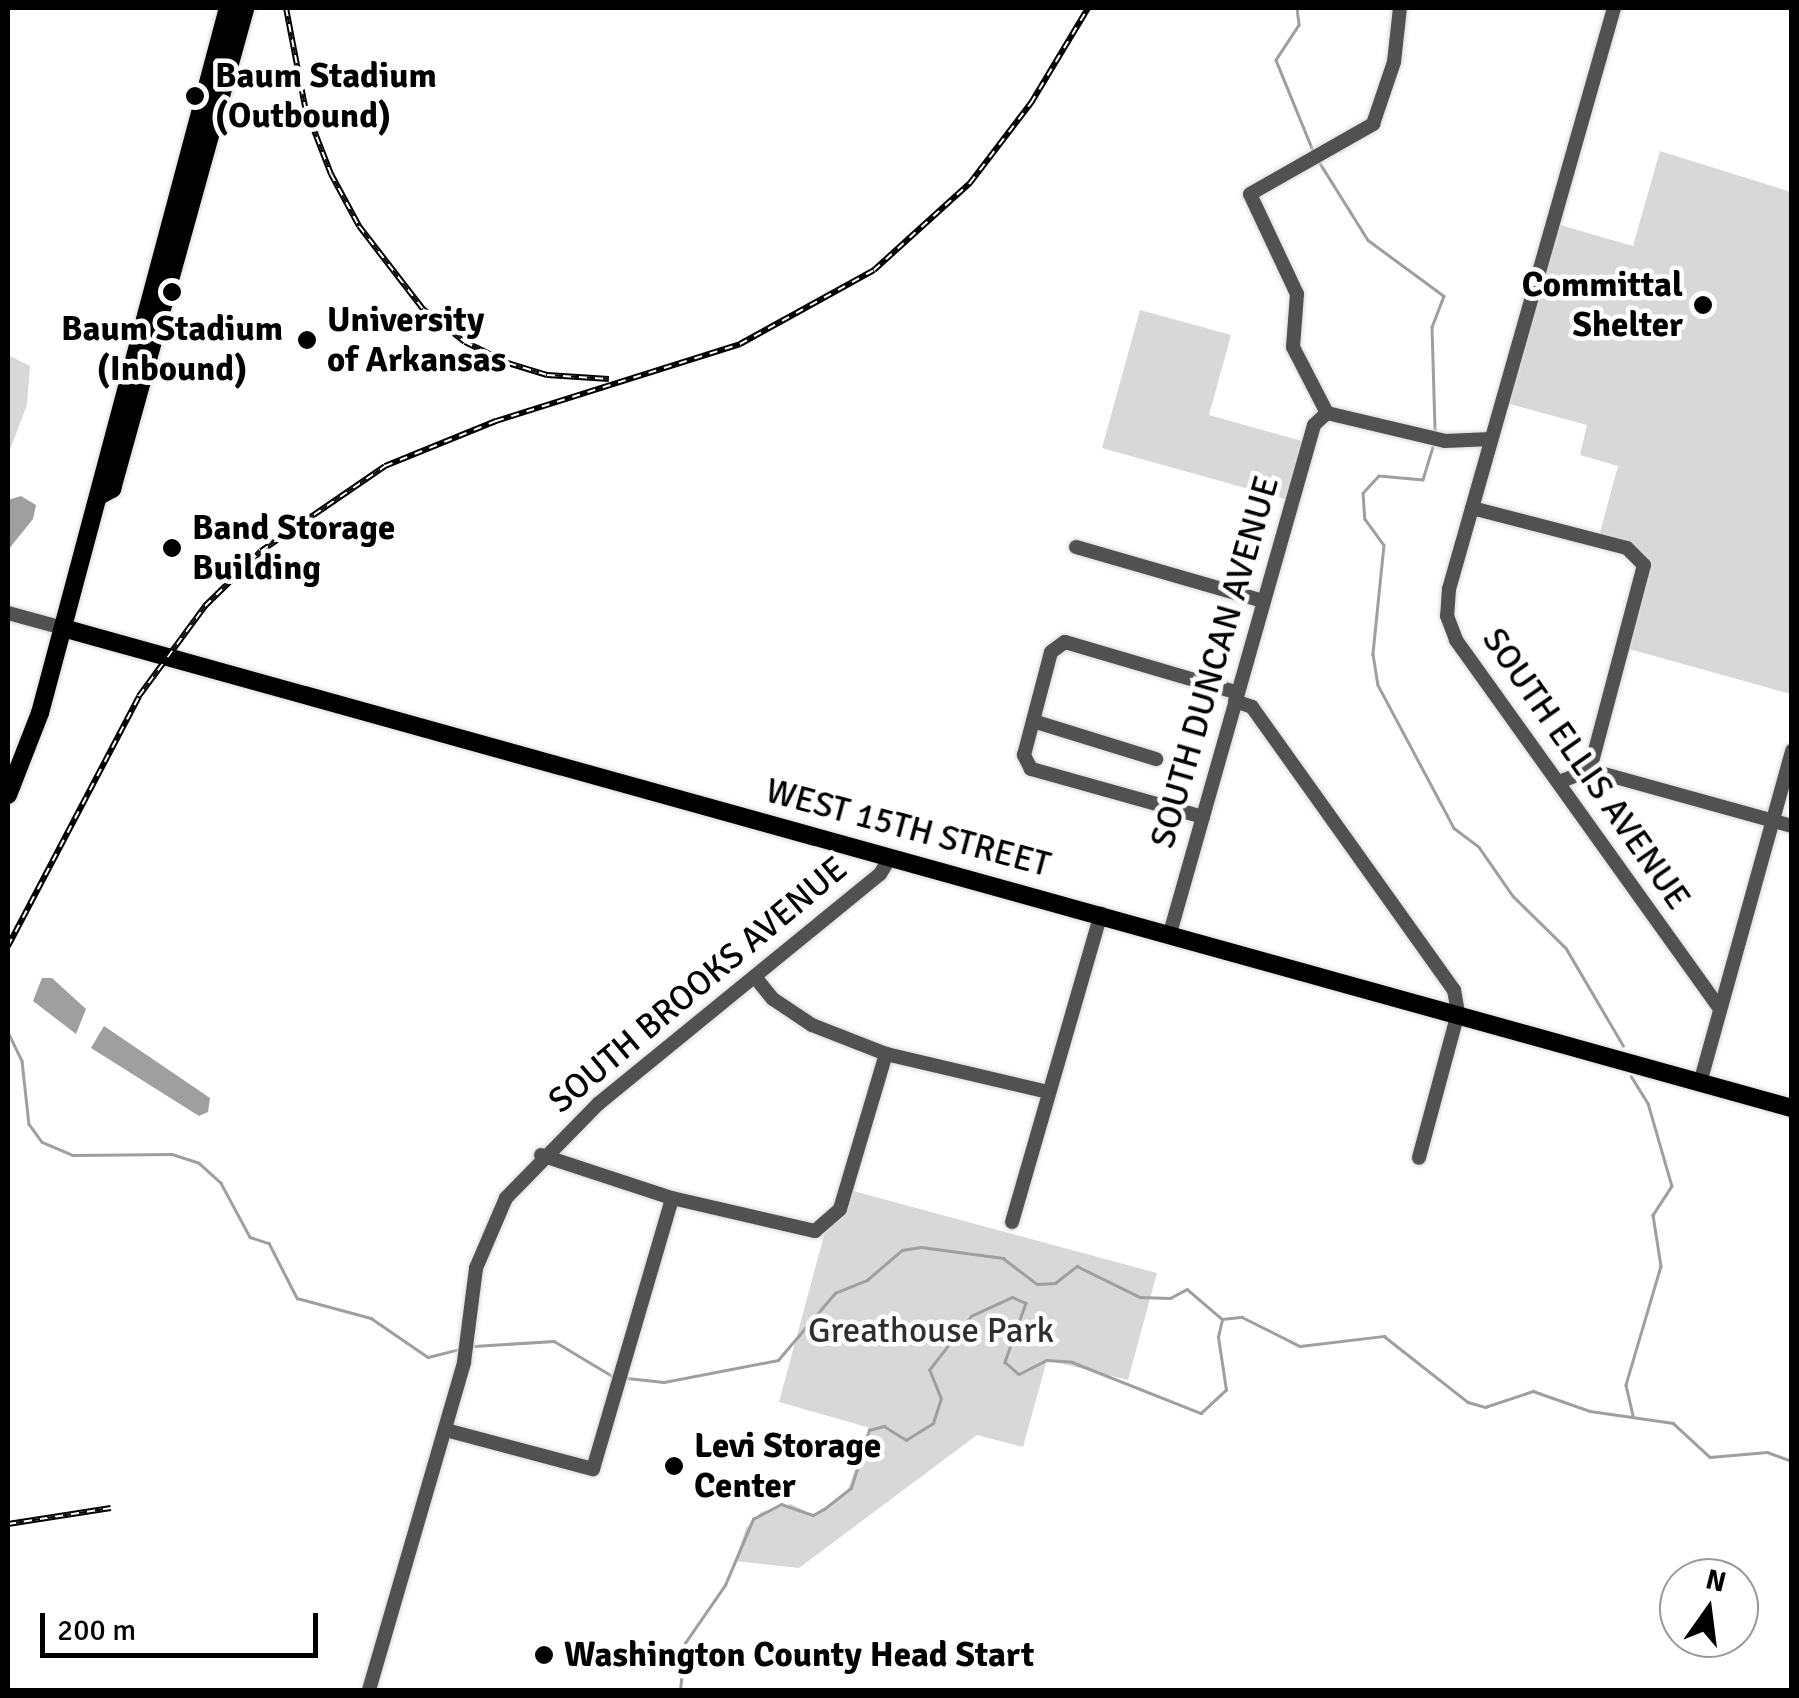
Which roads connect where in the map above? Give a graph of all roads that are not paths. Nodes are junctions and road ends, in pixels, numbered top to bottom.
1 (228, 8) edge
2 (245, 8) edge
3 (1400, 8) edge
4 (1614, 8) edge
5 (1328, 413) junction
6 (1491, 439) junction
7 (101, 496) junction
8 (1472, 508) junction
9 (1076, 546) dead end
10 (1263, 600) junction
11 (8, 613) edge
12 (64, 628) junction
13 (1237, 697) junction
14 (1033, 721) junction
15 (1792, 751) edge
16 (1156, 759) dead end
17 (1590, 770) junction
18 (1558, 782) junction
19 (8, 796) edge
20 (1203, 816) junction
21 (1772, 821) junction
22 (1792, 826) edge
23 (890, 858) junction
24 (1100, 914) junction
25 (1170, 933) junction
26 (756, 977) junction
27 (1718, 1006) junction
28 (1458, 1013) junction
29 (886, 1054) junction
30 (1700, 1083) junction
31 (1048, 1092) junction
32 (1792, 1108) edge
33 (541, 1155) junction
34 (1419, 1158) dead end
35 (672, 1198) junction
36 (1012, 1222) dead end
37 (446, 1430) junction
38 (369, 1690) edge

1 - 7 main road
2 - 7 main road
3 - 5 street
4 - 6 street, SOUTH ELLIS AVENUE
5 - 6 street
5 - 10 street, SOUTH DUNCAN AVENUE
6 - 8 street, SOUTH ELLIS AVENUE
7 - 12 main road
8 - 17 street
8 - 18 street, SOUTH ELLIS AVENUE
9 - 10 street
10 - 13 street, SOUTH DUNCAN AVENUE
11 - 12 street, WEST 15TH STREET
12 - 19 main road
12 - 23 main road, WEST 15TH STREET
13 - 14 street
13 - 20 street, SOUTH DUNCAN AVENUE
13 - 28 street
14 - 16 street
14 - 20 street
15 - 21 street
17 - 18 street
17 - 21 street
18 - 27 street, SOUTH ELLIS AVENUE
20 - 25 street, SOUTH DUNCAN AVENUE
21 - 22 street
21 - 27 street
23 - 24 main road, WEST 15TH STREET
23 - 26 street, SOUTH BROOKS AVENUE
24 - 25 main road, WEST 15TH STREET
24 - 31 street
25 - 28 main road, WEST 15TH STREET
26 - 29 street
26 - 33 street, SOUTH BROOKS AVENUE
27 - 30 street
28 - 30 main road, WEST 15TH STREET
28 - 34 street
29 - 31 street
29 - 35 street
30 - 32 main road, WEST 15TH STREET
31 - 36 street
33 - 35 street
33 - 37 street, SOUTH BROOKS AVENUE
35 - 37 street
37 - 38 street, SOUTH BROOKS AVENUE

